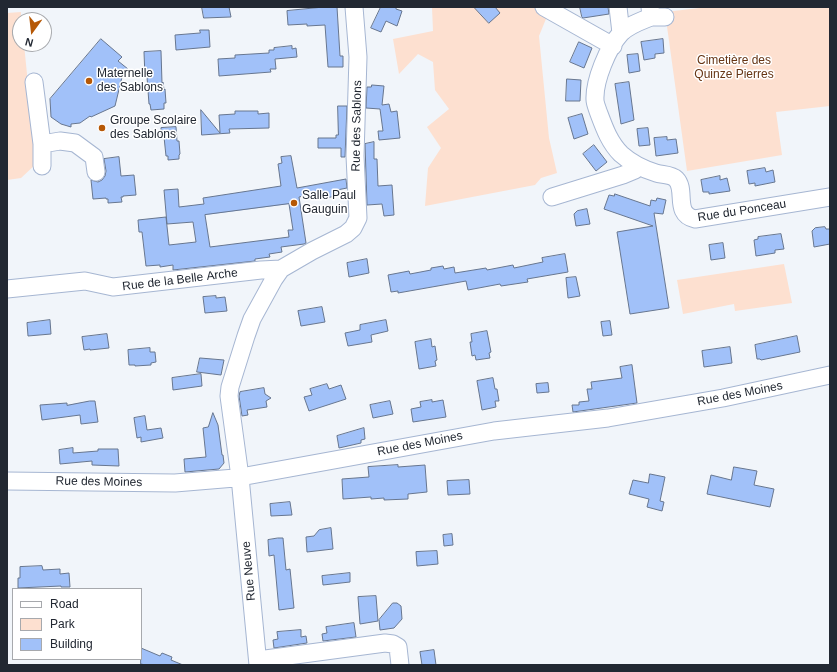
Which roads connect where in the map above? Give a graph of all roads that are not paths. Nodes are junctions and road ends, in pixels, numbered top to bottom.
1 (354, 7) edge
2 (618, 7) edge
3 (550, 9) edge
4 (655, 14) edge
5 (617, 39) junction
6 (34, 82) dead end
7 (42, 144) junction
8 (42, 166) dead end
9 (638, 166) junction
10 (96, 172) dead end
11 (552, 197) dead end
12 (830, 197) edge
13 (282, 269) junction
14 (7, 289) edge
15 (830, 375) edge
16 (240, 477) junction
17 (7, 481) edge
18 (258, 662) edge
19 (400, 665) edge

1 - 13 street, Rue des Sablons
2 - 5 street
3 - 5 street
4 - 5 street
5 - 9 street, Rue du Ponceau
6 - 7 street
7 - 8 street
7 - 10 street
9 - 11 street
9 - 12 street, Rue du Ponceau
13 - 14 street, Rue de la Belle Arche
13 - 16 street, Rue des Sablons
15 - 16 street, Rue des Moines
16 - 17 street, Rue des Moines
16 - 18 street, Rue Neuve
18 - 19 street

